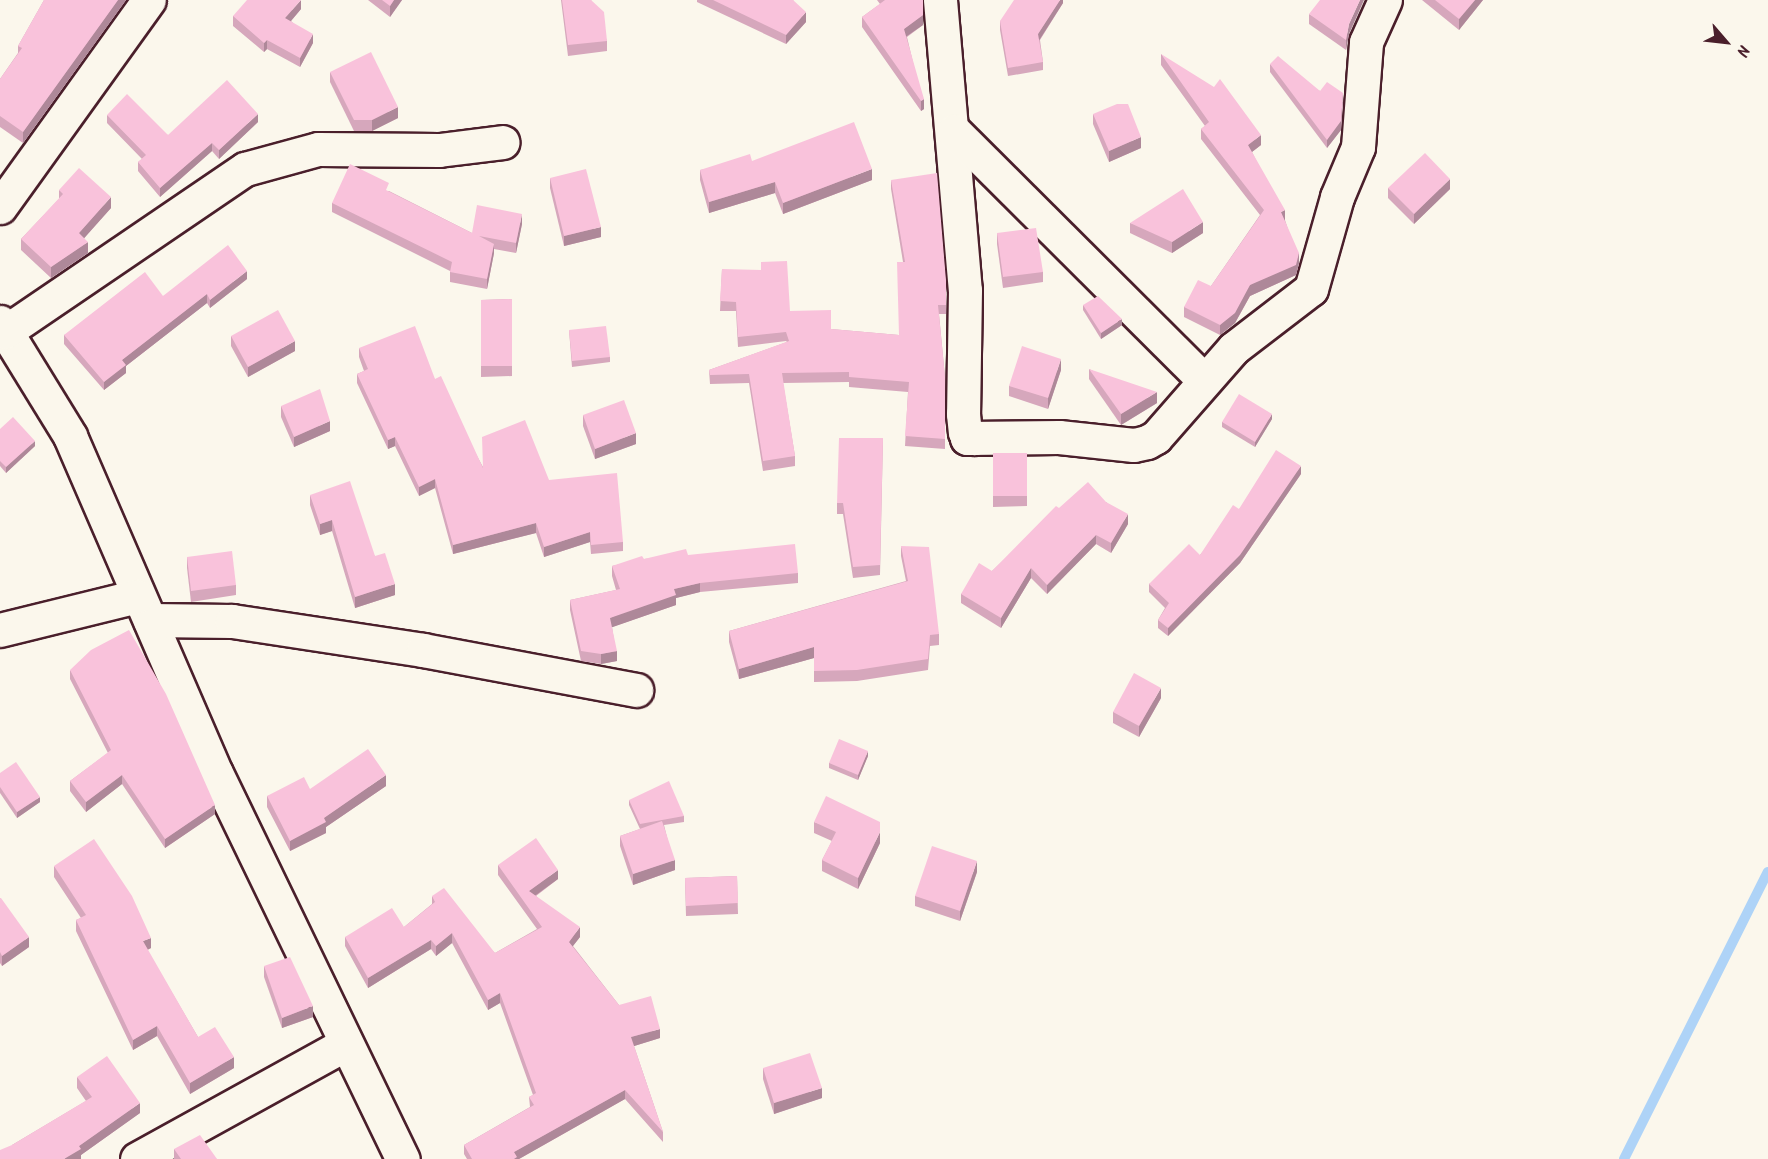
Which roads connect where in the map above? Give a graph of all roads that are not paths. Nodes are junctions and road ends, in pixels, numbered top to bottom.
1 (149, 0) edge
2 (940, 0) edge
3 (1385, 0) edge
4 (954, 131) junction
5 (503, 142) dead end
6 (0, 207) edge
7 (3, 327) edge
8 (1204, 380) junction
9 (143, 608) junction
10 (0, 630) edge
11 (636, 690) dead end
12 (345, 1044) junction
13 (137, 1159) edge
14 (403, 1159) edge

1 - 6 street
2 - 4 street
3 - 8 street
4 - 8 street
4 - 8 street
5 - 7 street
7 - 9 street
9 - 10 street
9 - 11 street
9 - 12 street
12 - 13 street
12 - 14 street

